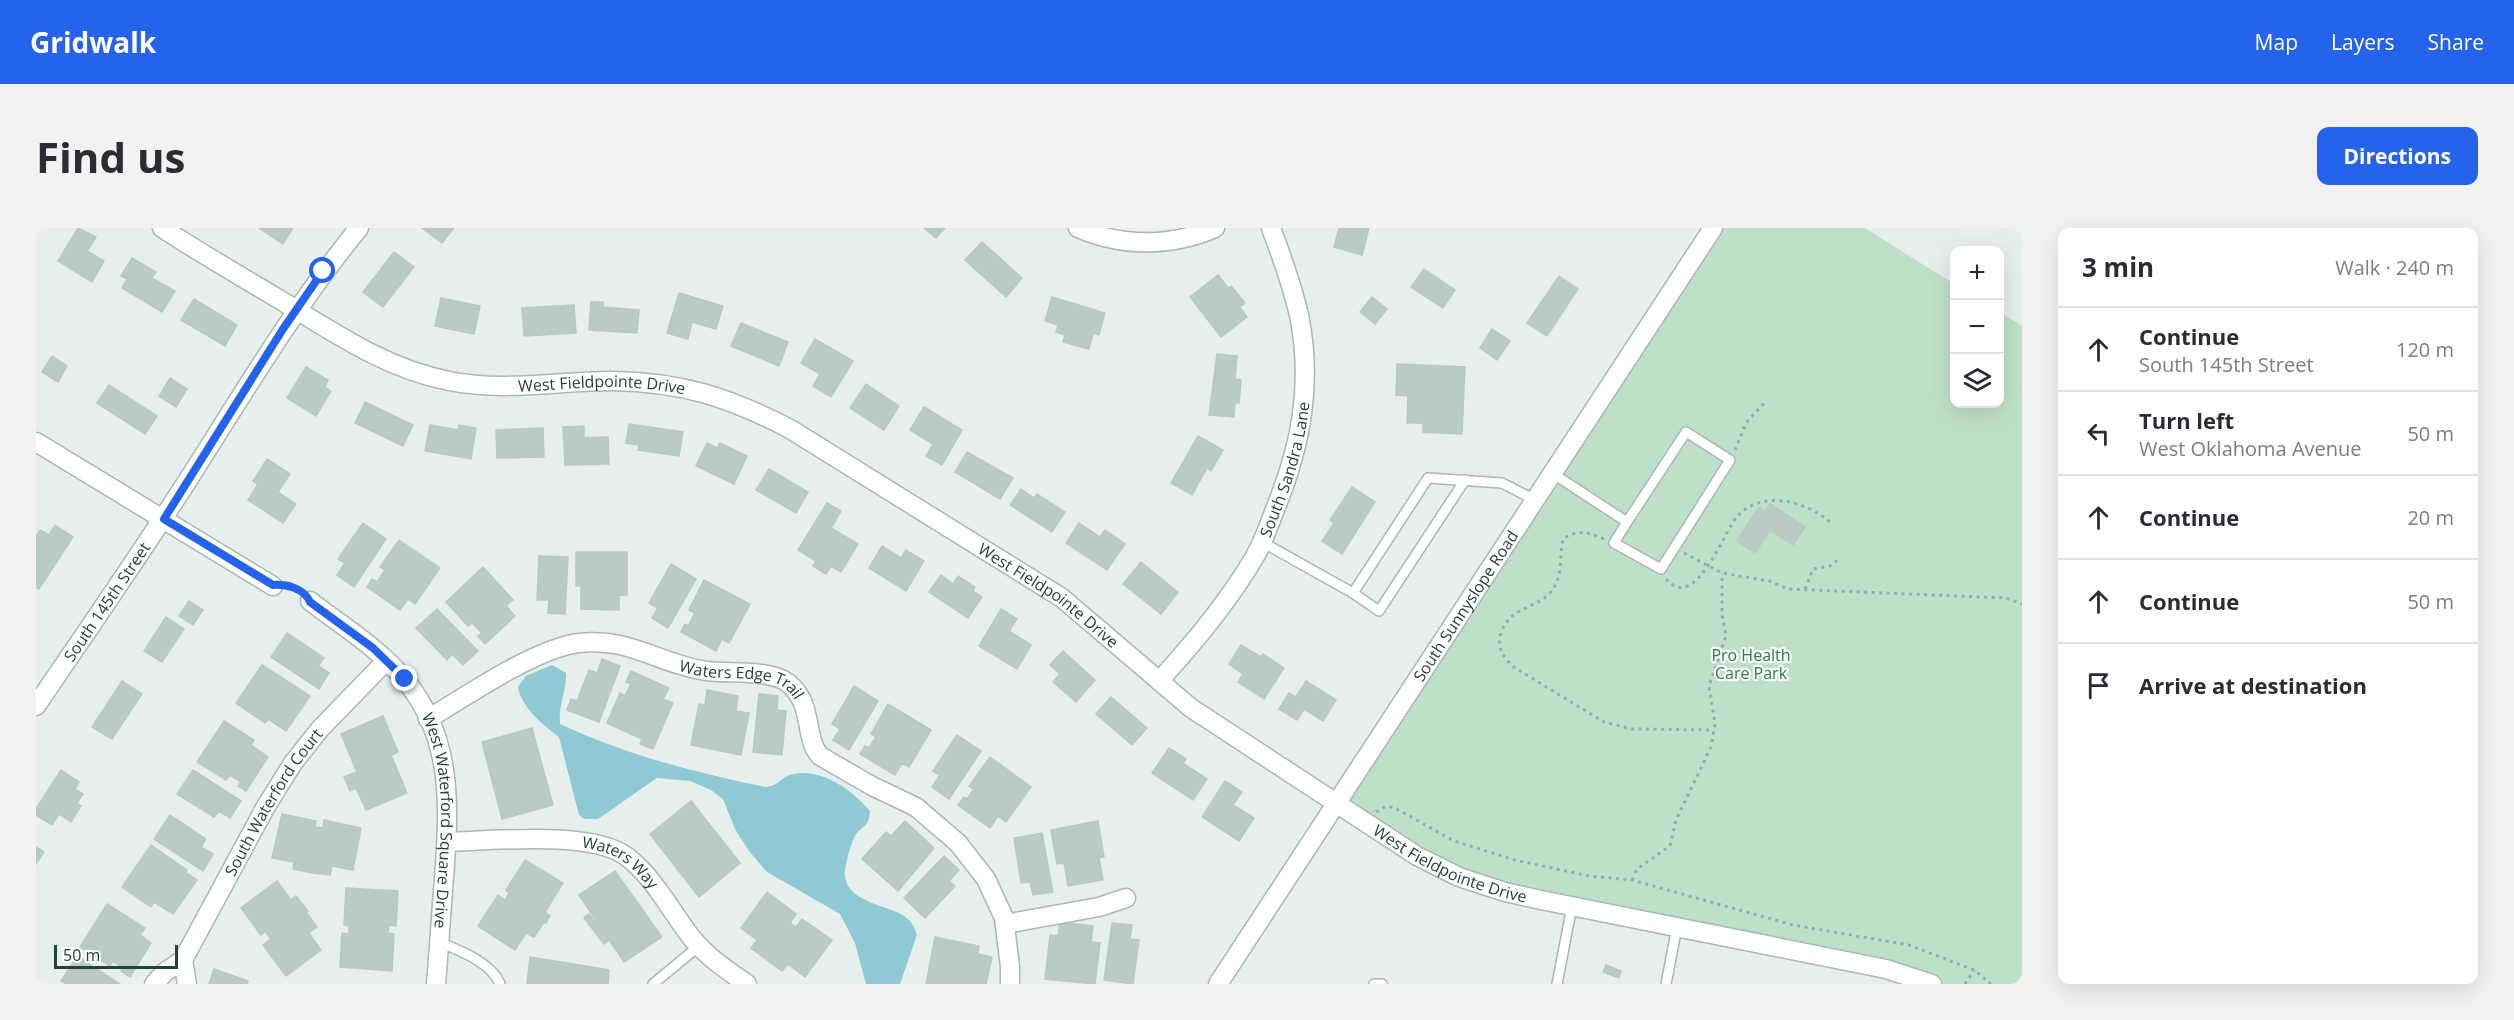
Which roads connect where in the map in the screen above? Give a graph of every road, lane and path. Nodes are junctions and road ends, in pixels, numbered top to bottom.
1 (162, 228) edge
2 (359, 228) edge
3 (1078, 228) edge
4 (1215, 228) edge
5 (1271, 228) edge
6 (1713, 228) edge
7 (296, 310) junction
8 (1766, 401) dead end
9 (36, 442) edge
10 (1730, 460) junction
11 (1552, 473) junction
12 (1465, 480) junction
13 (1535, 500) junction
14 (164, 519) junction
15 (1627, 522) junction
16 (1832, 524) dead end
17 (1262, 542) junction
18 (1614, 543) junction
19 (1674, 548) junction
20 (1838, 561) dead end
21 (1708, 567) junction
22 (1660, 569) junction
23 (1722, 573) junction
24 (273, 585) dead end
25 (1805, 589) junction
26 (1353, 593) junction
27 (310, 602) dead end
28 (2022, 604) edge
29 (386, 661) junction
30 (1160, 681) junction
31 (36, 706) edge
32 (428, 719) junction
33 (1713, 730) junction
34 (1337, 802) junction
35 (1375, 813) dead end
36 (447, 842) junction
37 (1632, 880) junction
38 (1126, 898) dead end
39 (1572, 906) junction
40 (1005, 924) junction
41 (1677, 927) junction
42 (439, 942) junction
43 (699, 946) junction
44 (183, 960) junction
45 (1974, 970) junction
46 (154, 984) edge
47 (187, 984) edge
48 (436, 984) edge
49 (500, 984) edge
50 (653, 984) edge
51 (747, 984) edge
52 (1010, 984) edge
53 (1218, 984) edge
54 (1374, 984) edge
55 (1382, 984) edge
56 (1557, 984) edge
57 (1666, 984) edge
58 (1932, 984) edge
59 (1965, 984) edge
60 (1991, 984) edge

1 - 7 street, West Fieldpointe Drive
2 - 7 street, South 145th Street
3 - 4 street
5 - 17 street, South Sandra Lane
6 - 11 street, South Sunnyslope Road
7 - 14 street, South 145th Street
7 - 30 street, West Fieldpointe Drive
8 - 10 path
9 - 14 street
10 - 15 lane
10 - 19 lane
11 - 13 street, South Sunnyslope Road
11 - 15 lane
12 - 13 lane
12 - 26 lane
12 - 26 lane
13 - 34 street, South Sunnyslope Road
14 - 24 street
14 - 31 street, South 145th Street
15 - 18 lane
16 - 21 path
17 - 26 lane
17 - 30 street, South Sandra Lane
18 - 22 lane
18 - 33 path
19 - 21 path
19 - 22 lane
20 - 25 path
21 - 22 path
21 - 23 path
23 - 25 path
23 - 33 path
25 - 28 path
27 - 29 street, West Waterford Square Drive
29 - 32 street, West Waterford Square Drive
29 - 44 street, South Waterford Court
30 - 34 street, West Fieldpointe Drive
32 - 36 street, West Waterford Square Drive
32 - 40 street, Waters Edge Trail
33 - 37 path
34 - 39 street, West Fieldpointe Drive
34 - 53 street, South Sunnyslope Road
35 - 37 path
36 - 42 street, West Waterford Square Drive
36 - 43 street, Waters Way
37 - 45 path
38 - 40 street
39 - 41 street, West Fieldpointe Drive
39 - 56 lane
40 - 52 street, Waters Edge Trail
41 - 57 lane
41 - 58 street, West Fieldpointe Drive
42 - 48 street, West Waterford Square Drive
42 - 49 lane
43 - 50 lane
43 - 51 street, Waters Way
44 - 46 street, South Waterford Court
44 - 47 street
45 - 59 path
45 - 60 path
54 - 55 lane

